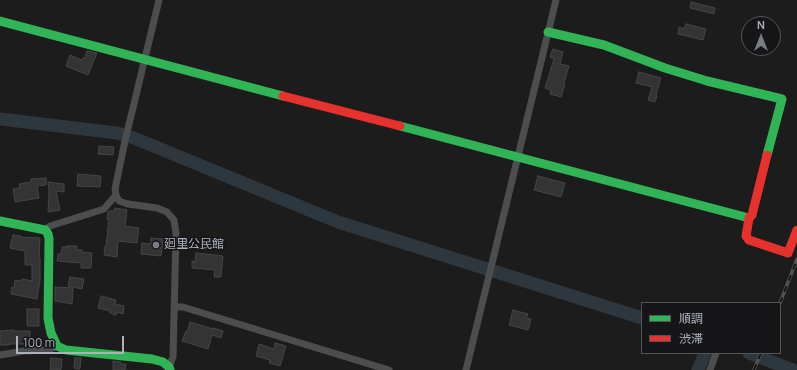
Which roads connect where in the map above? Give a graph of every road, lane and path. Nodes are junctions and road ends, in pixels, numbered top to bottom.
1 (159, 0) edge
2 (556, 0) edge
3 (0, 21) edge
4 (548, 32) junction
5 (144, 59) junction
6 (518, 157) junction
7 (116, 196) junction
8 (749, 218) junction
9 (0, 221) edge
10 (45, 230) junction
11 (797, 230) edge
12 (174, 307) junction
13 (57, 346) junction
14 (716, 354) edge
15 (0, 355) edge
16 (170, 368) edge
17 (389, 370) edge
18 (466, 370) edge
19 (710, 370) edge

1 - 5 street
2 - 4 street
3 - 5 street
4 - 6 street
4 - 8 street
5 - 6 street
5 - 7 street
6 - 8 street
6 - 18 street
7 - 10 street
7 - 12 street
8 - 11 street
9 - 10 street
10 - 13 street
12 - 16 street
12 - 17 street
13 - 15 street
13 - 16 street
14 - 19 street

